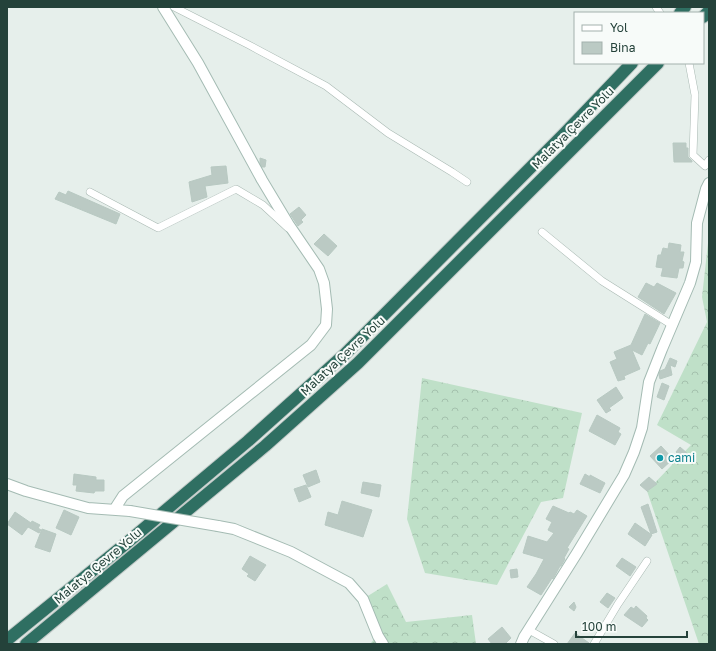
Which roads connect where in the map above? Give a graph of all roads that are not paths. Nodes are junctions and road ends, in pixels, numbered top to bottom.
1 (163, 7) edge
2 (174, 7) edge
3 (631, 64) edge
4 (657, 64) edge
5 (689, 64) edge
6 (709, 160) edge
7 (467, 182) dead end
8 (709, 183) edge
9 (90, 192) dead end
10 (542, 232) dead end
11 (294, 234) junction
12 (672, 325) junction
13 (7, 484) edge
14 (114, 510) junction
15 (647, 561) dead end
16 (529, 630) junction
17 (7, 640) edge
18 (26, 644) edge
19 (383, 644) edge
20 (521, 644) edge
21 (554, 644) edge
22 (594, 644) edge

1 - 11 street
2 - 7 street
3 - 17 highway, Malatya Çevre Yolu
4 - 18 highway, Malatya Çevre Yolu
5 - 6 street
8 - 12 street
9 - 11 street
10 - 12 street
11 - 14 street
12 - 16 street
13 - 14 street
14 - 19 street, bridge
15 - 22 street
16 - 20 street
16 - 21 street

